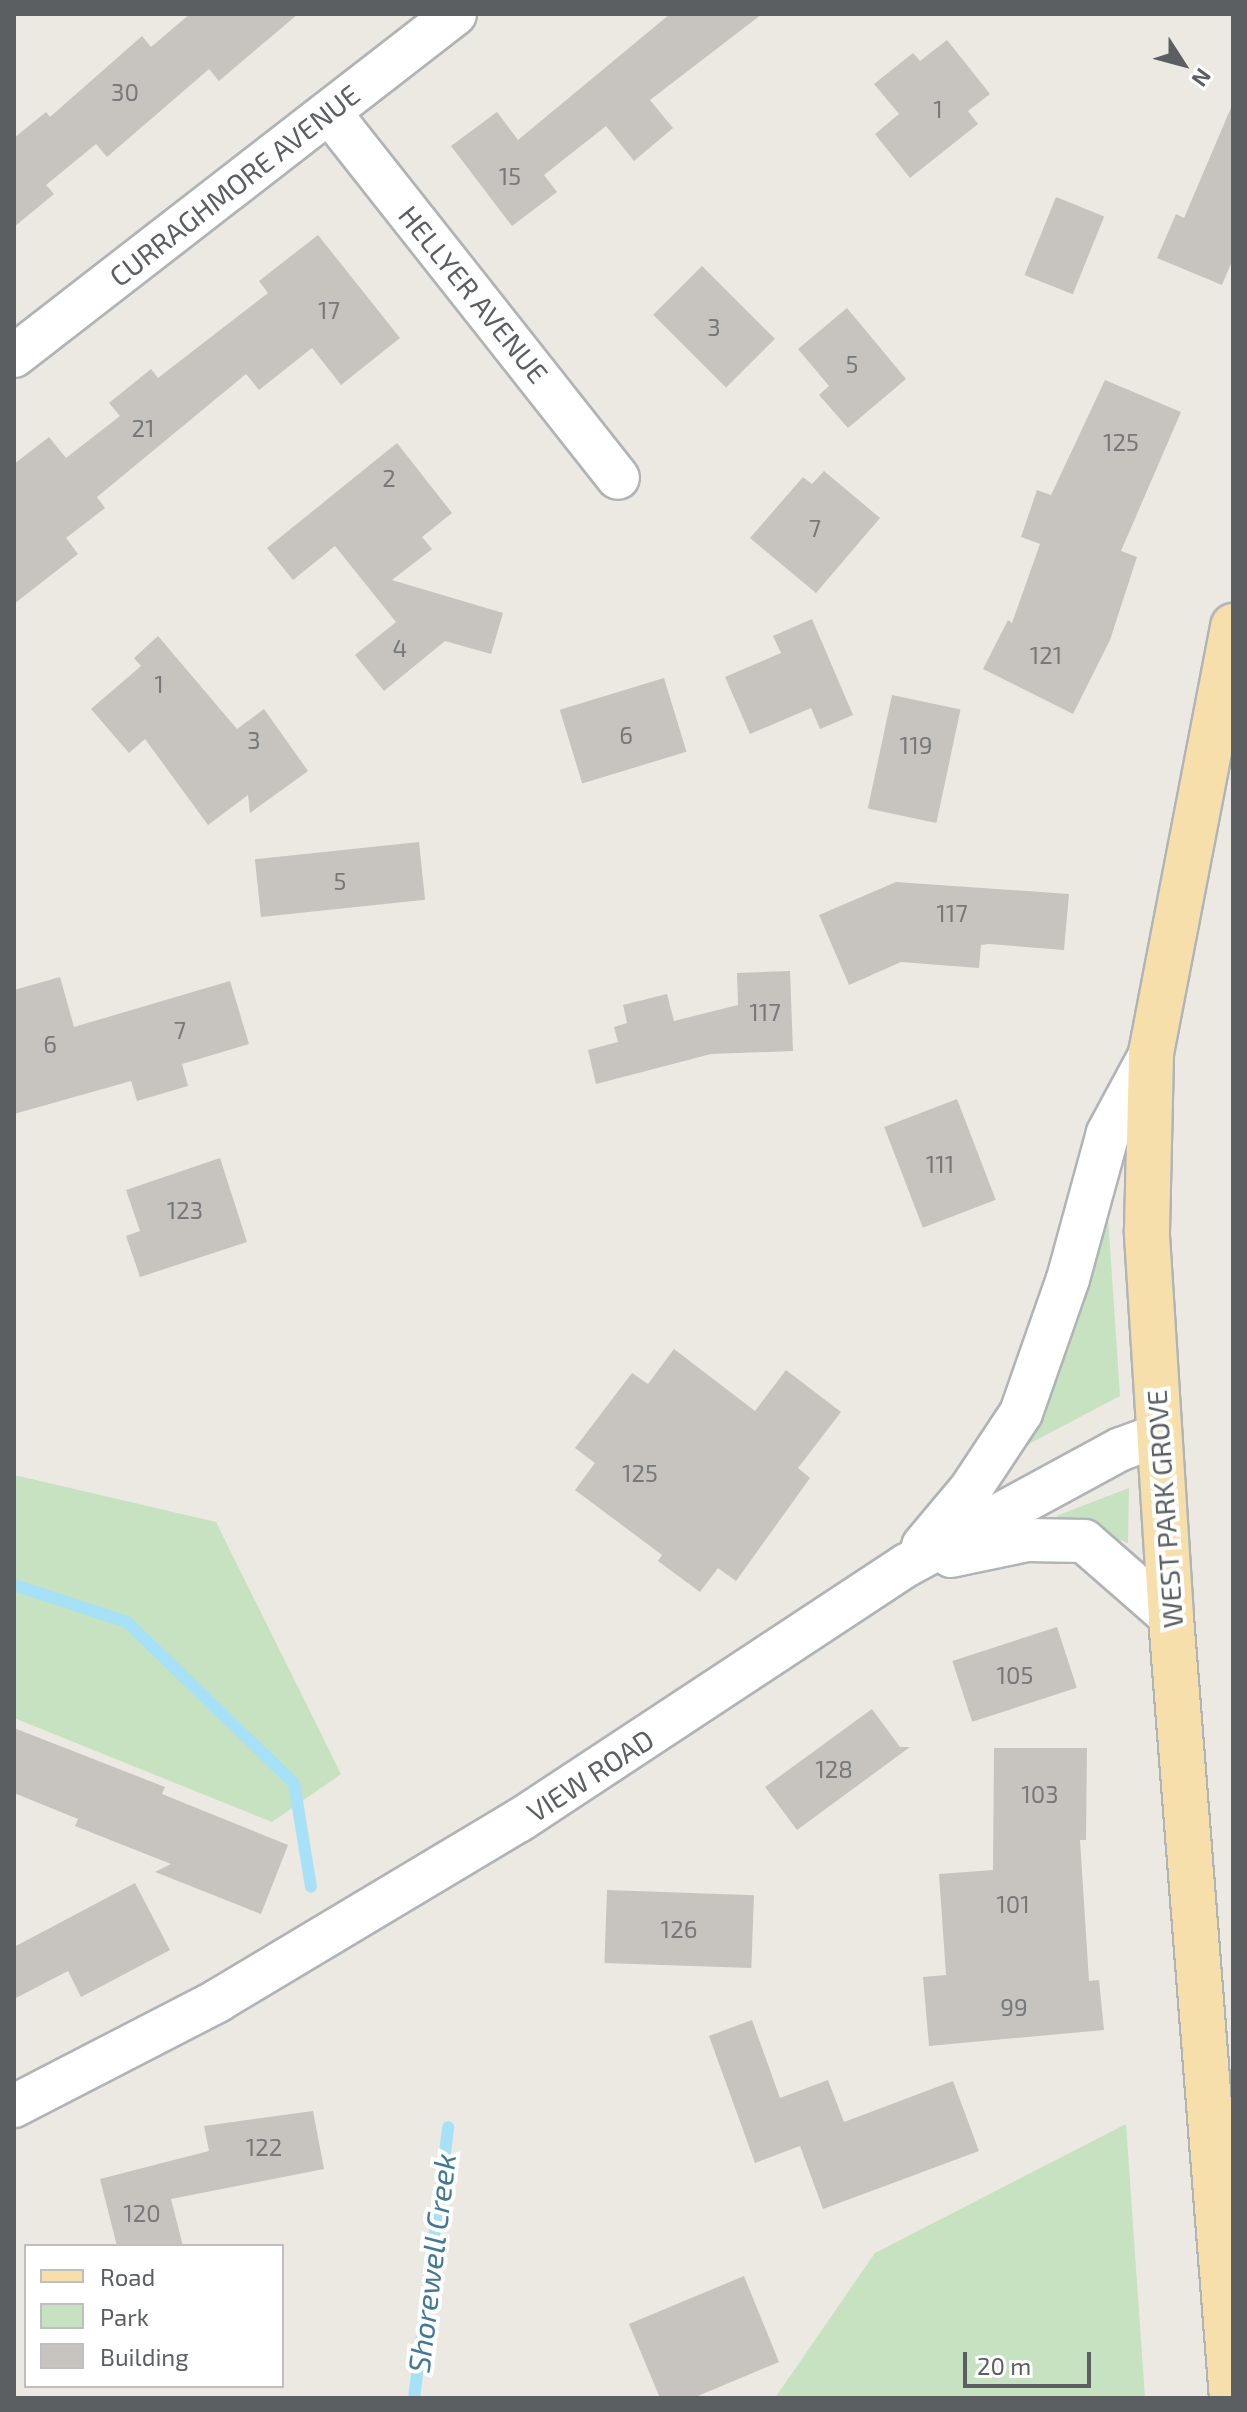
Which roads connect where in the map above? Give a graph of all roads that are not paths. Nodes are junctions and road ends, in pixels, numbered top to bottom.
1 (455, 14) edge
2 (329, 112) junction
3 (14, 356) edge
4 (618, 478) dead end
5 (1233, 626) edge
6 (1151, 1053) junction
7 (1159, 1435) junction
8 (907, 1565) junction
9 (1171, 1617) junction
10 (14, 2106) edge
11 (1223, 2137) edge
12 (1232, 2398) edge

1 - 2 street, CURRAGHMORE AVENUE
2 - 3 street, CURRAGHMORE AVENUE
2 - 4 street, HELLYER AVENUE
5 - 6 main road, WEST PARK GROVE
6 - 7 main road, WEST PARK GROVE
6 - 8 street
7 - 8 street, VIEW ROAD
7 - 9 main road, WEST PARK GROVE
8 - 9 street
8 - 10 street, VIEW ROAD
9 - 11 main road, WEST PARK GROVE
11 - 12 main road, WEST PARK GROVE

